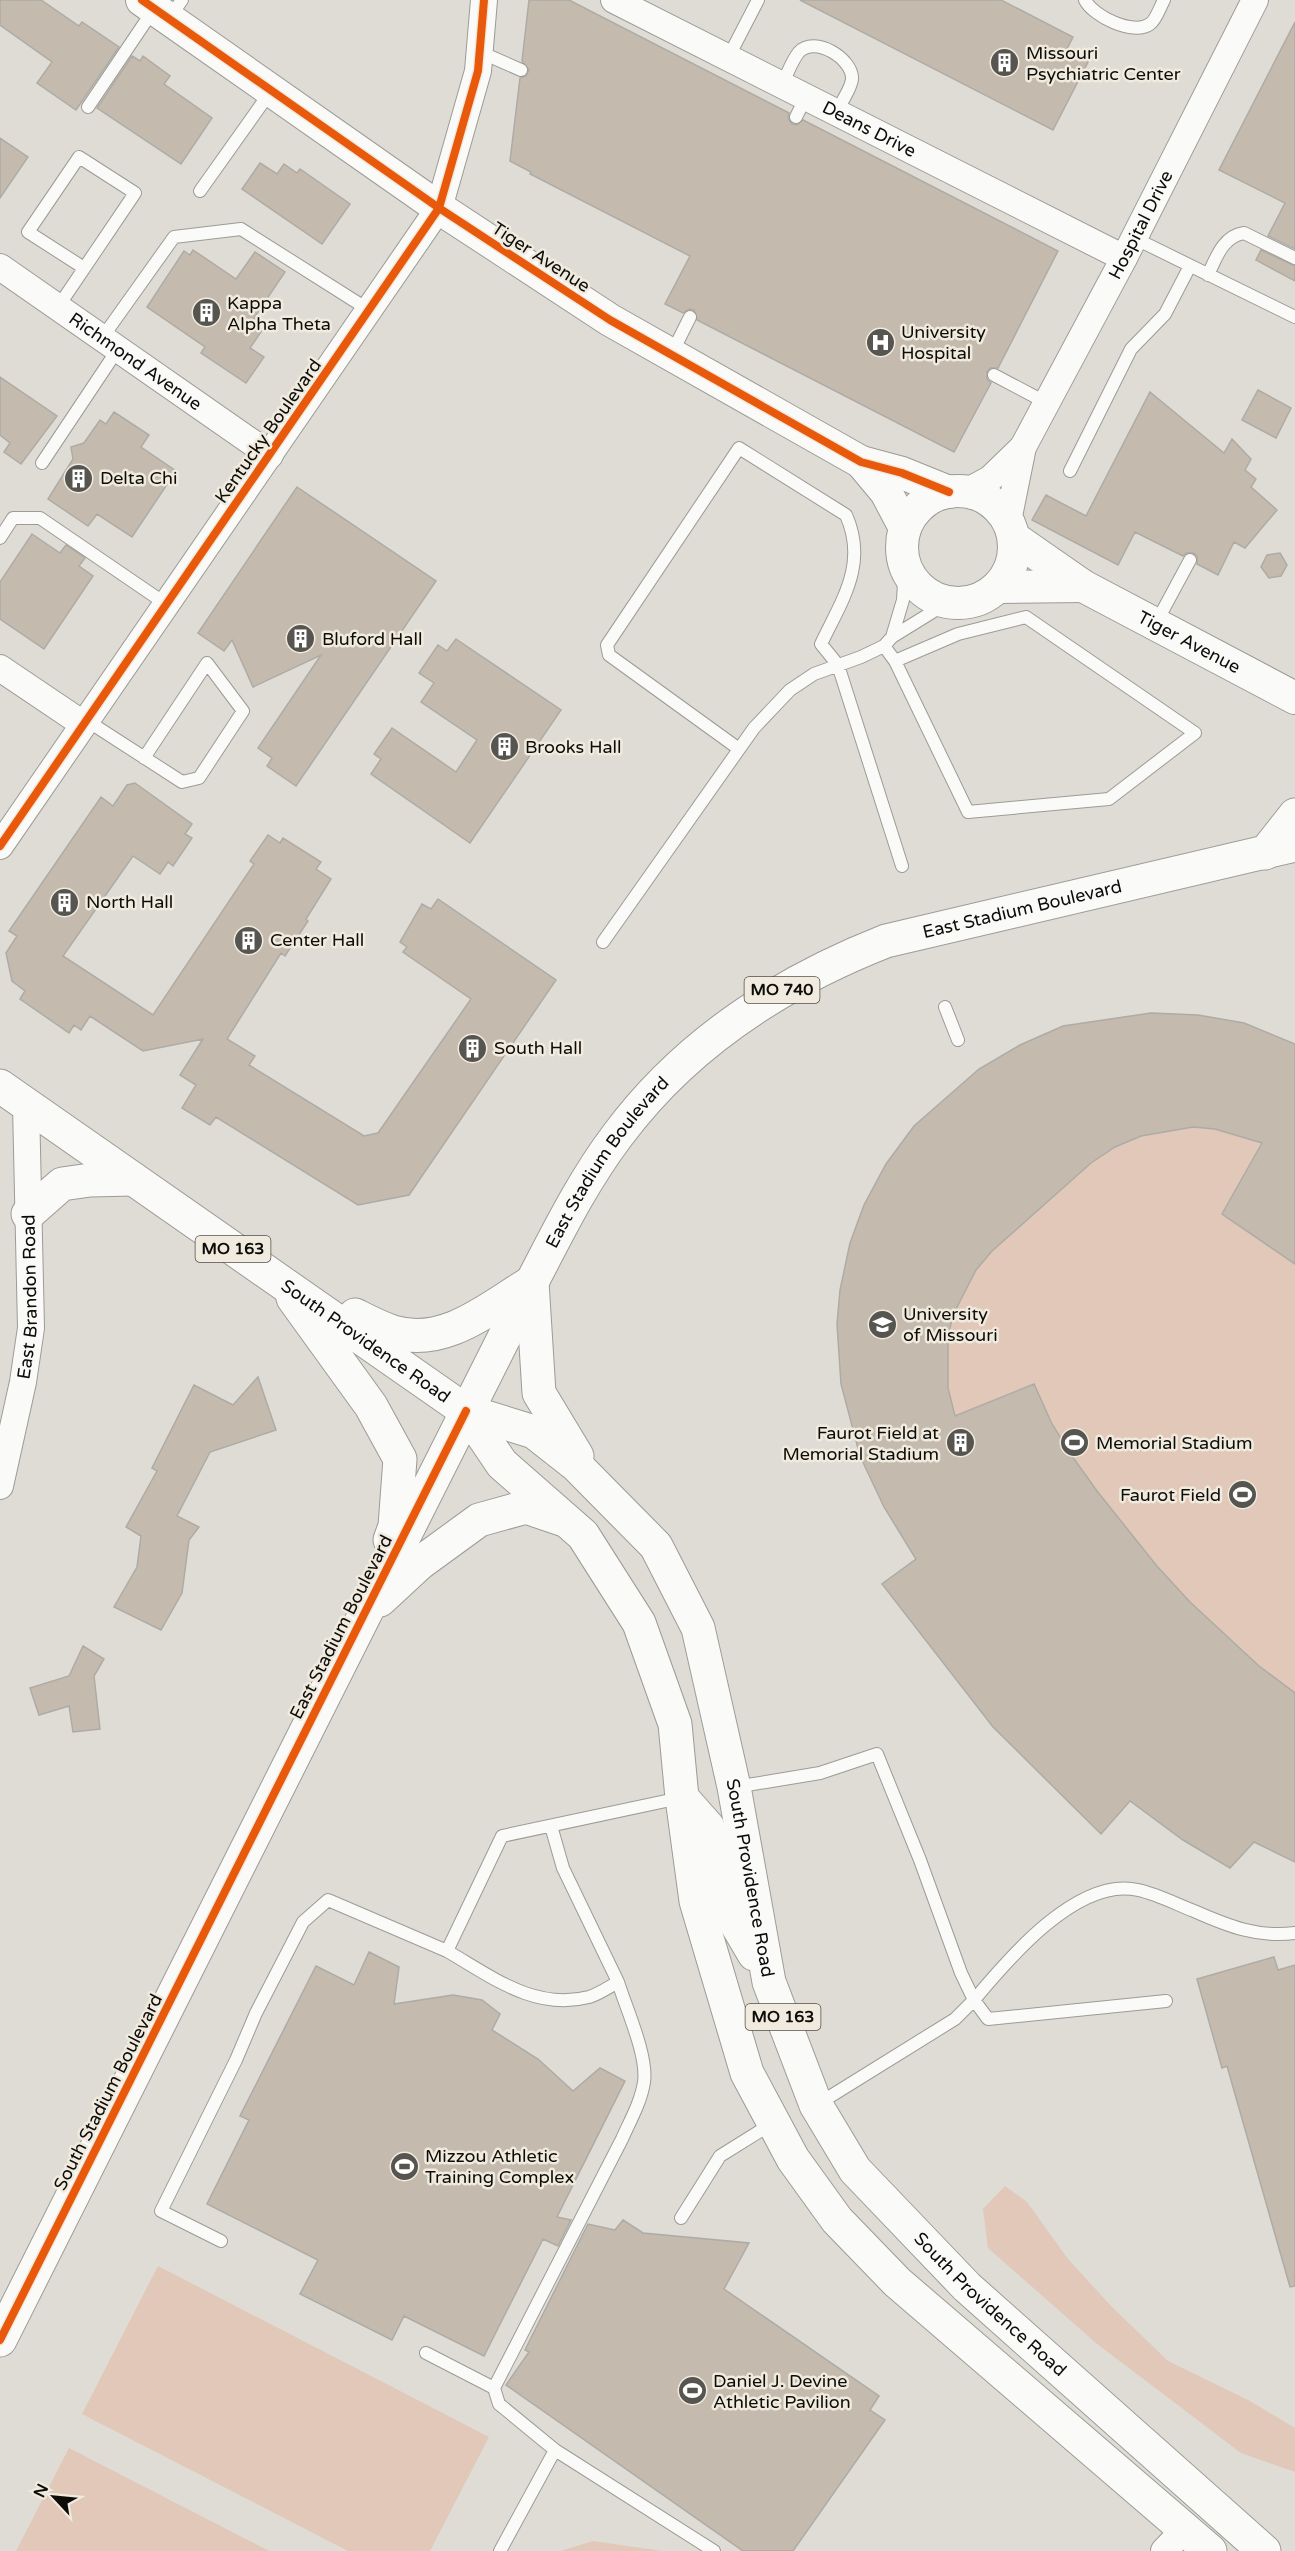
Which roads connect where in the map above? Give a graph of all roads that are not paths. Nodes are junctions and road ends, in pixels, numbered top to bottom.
1 (484, 0) edge
2 (614, 0) edge
3 (758, 0) edge
4 (1085, 0) edge
5 (1164, 0) edge
6 (1255, 0) edge
7 (162, 7) edge
8 (480, 51) junction
9 (728, 58) junction
10 (521, 70) dead end
11 (782, 85) junction
12 (272, 90) junction
13 (88, 107) dead end
14 (836, 112) junction
15 (200, 191) dead end
16 (439, 208) junction
17 (1129, 248) junction
18 (1295, 258) edge
19 (1190, 266) junction
20 (0, 267) edge
21 (84, 268) junction
22 (1209, 275) junction
23 (58, 308) junction
24 (369, 310) junction
25 (690, 317) dead end
26 (1295, 317) edge
27 (110, 344) junction
28 (671, 355) junction
29 (994, 375) dead end
30 (1047, 403) junction
31 (1023, 447) junction
32 (270, 455) junction
33 (861, 462) junction
34 (42, 463) dead end
35 (1070, 471) dead end
36 (957, 492) junction
37 (905, 528) junction
38 (1011, 530) junction
39 (0, 538) edge
40 (1190, 560) dead end
41 (905, 566) junction
42 (1083, 586) junction
43 (998, 587) junction
44 (947, 603) junction
45 (166, 604) junction
46 (1156, 623) junction
47 (888, 641) junction
48 (895, 662) junction
49 (838, 665) junction
50 (0, 668) edge
51 (1295, 698) edge
52 (84, 722) junction
53 (739, 749) junction
54 (144, 758) junction
55 (1295, 815) edge
56 (0, 846) edge
57 (1280, 849) edge
58 (902, 866) dead end
59 (603, 942) dead end
60 (945, 1006) dead end
61 (958, 1040) dead end
62 (0, 1086) edge
63 (26, 1105) junction
64 (133, 1179) junction
65 (28, 1214) junction
66 (532, 1282) junction
67 (284, 1284) junction
68 (466, 1411) junction
69 (597, 1485) junction
70 (0, 1486) edge
71 (567, 1521) junction
72 (365, 1613) junction
73 (734, 1787) junction
74 (682, 1798) junction
75 (551, 1826) junction
76 (243, 1857) joint
77 (1295, 1933) edge
78 (447, 1951) junction
79 (618, 1982) junction
80 (769, 1982) junction
81 (974, 2000) junction
82 (1166, 2001) dead end
83 (816, 2105) junction
84 (774, 2123) junction
85 (681, 2217) dead end
86 (221, 2241) dead end
87 (0, 2340) edge
88 (426, 2353) dead end
89 (494, 2388) junction
90 (555, 2450) junction
91 (1174, 2540) edge
92 (500, 2551) edge
93 (714, 2551) edge
94 (1210, 2551) edge
95 (1264, 2551) edge

1 - 8 street, Kentucky Boulevard
2 - 9 street, Deans Drive
3 - 9 lane
4 - 5 lane
6 - 17 street, Hospital Drive
7 - 12 street, Tiger Avenue
7 - 13 lane
8 - 10 lane
8 - 16 street, Kentucky Boulevard
9 - 11 street, Deans Drive
11 - 14 street, Deans Drive
11 - 14 lane
12 - 15 lane
12 - 16 street, Tiger Avenue
14 - 17 street, Deans Drive
16 - 24 street, Kentucky Boulevard
16 - 28 street, Tiger Avenue
17 - 19 lane
17 - 30 street, Hospital Drive
18 - 22 lane
19 - 22 lane
19 - 35 lane
20 - 23 street, Richmond Avenue
21 - 21 lane
21 - 23 lane
22 - 26 lane
23 - 27 street, Richmond Avenue
24 - 27 lane
24 - 32 street, Kentucky Boulevard
25 - 28 lane
27 - 32 street, Richmond Avenue
27 - 34 lane
28 - 33 street, Tiger Avenue
29 - 30 lane
30 - 31 street, Hospital Drive
31 - 36 street, Hospital Drive
31 - 38 street, Hospital Drive
32 - 45 street, Kentucky Boulevard
33 - 36 street, Tiger Avenue
33 - 37 street, Tiger Avenue
36 - 37 street
36 - 38 street
37 - 41 street
38 - 42 street, Tiger Avenue
38 - 43 street
39 - 45 lane
40 - 46 lane
41 - 44 street
41 - 47 lane
42 - 43 street, Tiger Avenue
42 - 46 street, Tiger Avenue
43 - 44 street
44 - 47 lane
45 - 52 street, Kentucky Boulevard
46 - 51 street, Tiger Avenue
47 - 48 lane
47 - 49 lane
48 - 48 lane
49 - 53 lane
49 - 53 lane
49 - 58 lane
50 - 52 street
52 - 54 lane
52 - 56 street, Kentucky Boulevard
53 - 59 lane
54 - 54 lane
55 - 57 main road
57 - 66 main road, East Stadium Boulevard / MO 740
60 - 61 lane
62 - 63 main road, South Providence Road / MO 163
63 - 64 main road, South Providence Road / MO 163
63 - 65 street, East Brandon Road
64 - 65 main road
64 - 67 main road, South Providence Road / MO 163
65 - 70 street, East Brandon Road
66 - 67 main road
66 - 68 main road, East Stadium Boulevard / MO 740
66 - 69 main road
67 - 68 main road, South Providence Road / MO 163
67 - 72 main road
68 - 69 main road, South Providence Road / MO 163
68 - 71 main road, South Providence Road / MO 163
68 - 72 main road, East Stadium Boulevard / MO 740
69 - 73 main road, South Providence Road / MO 163
71 - 72 main road
71 - 74 main road, South Providence Road / MO 163
72 - 76 main road, East Stadium Boulevard / MO 740
73 - 80 main road, South Providence Road / MO 163
73 - 81 lane
74 - 75 lane
74 - 80 main road
74 - 84 main road, South Providence Road / MO 163
75 - 78 lane
75 - 79 lane
76 - 87 main road, South Stadium Boulevard / MO 740
77 - 81 lane
78 - 79 lane
78 - 86 lane
79 - 89 lane
80 - 83 main road, South Providence Road / MO 163
81 - 82 lane
81 - 83 lane
83 - 95 main road, South Providence Road / MO 163
84 - 85 lane
84 - 91 main road, South Providence Road / MO 163
88 - 89 lane
89 - 90 lane
90 - 92 lane
90 - 93 lane
91 - 94 main road, South Providence Road / MO 163

